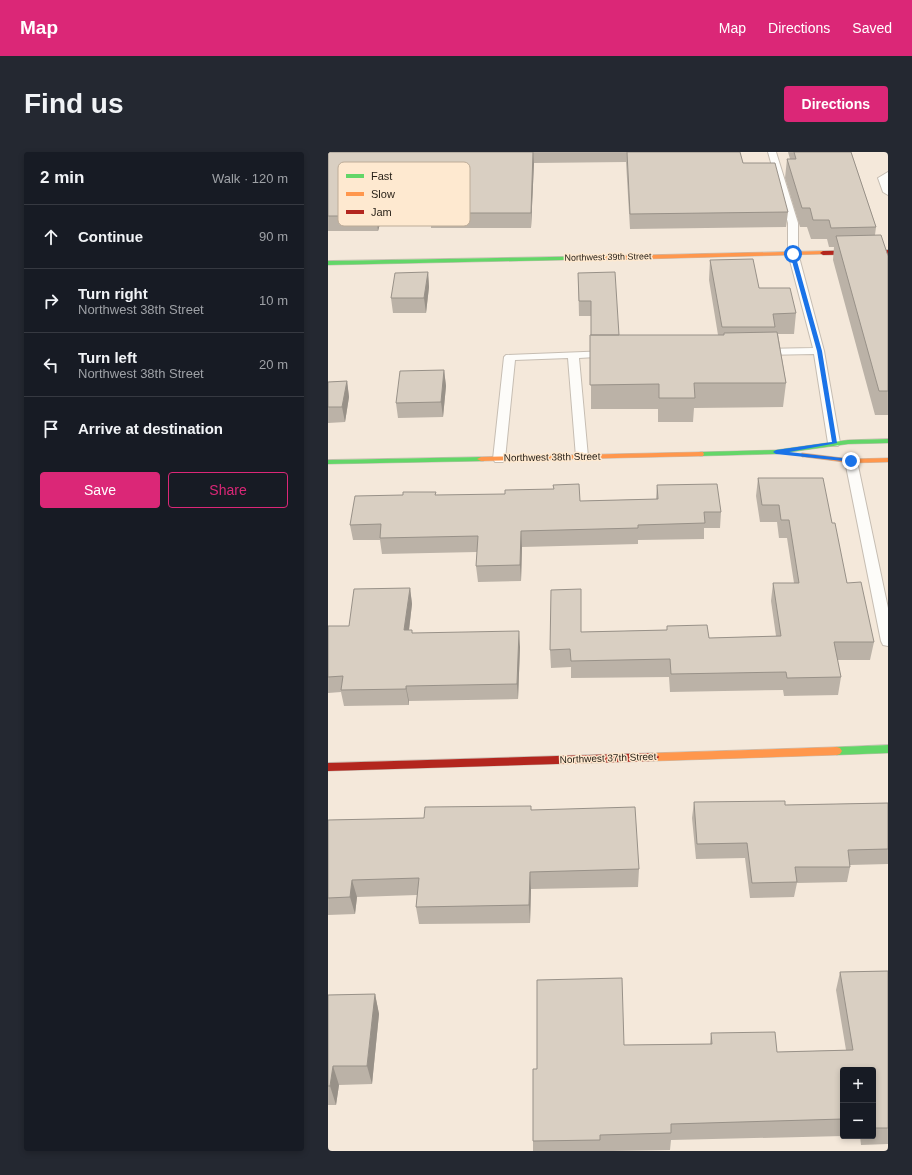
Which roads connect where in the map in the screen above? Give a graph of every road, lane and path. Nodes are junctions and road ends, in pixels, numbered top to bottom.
1 (772, 152) edge
2 (888, 175) edge
3 (888, 192) edge
4 (888, 252) edge
5 (793, 254) junction
6 (328, 262) edge
7 (819, 351) junction
8 (748, 352) edge
9 (621, 354) edge
10 (573, 355) junction
11 (888, 441) edge
12 (834, 443) junction
13 (776, 452) junction
14 (582, 457) junction
15 (499, 458) junction
16 (888, 460) edge
17 (851, 461) junction
18 (328, 462) edge
19 (888, 641) edge
20 (888, 749) edge
21 (328, 767) edge

1 - 5 lane
2 - 3 lane
4 - 5 street, Northwest 39th Street
5 - 6 street, Northwest 39th Street
5 - 7 lane
7 - 8 lane
7 - 12 lane
9 - 10 lane
10 - 14 lane
10 - 15 lane
11 - 12 street, Northwest 38th Street
12 - 13 street, Northwest 38th Street
13 - 14 street, Northwest 38th Street
13 - 17 street, Northwest 38th Street
14 - 15 street, Northwest 38th Street
15 - 18 street, Northwest 38th Street
16 - 17 street, Northwest 38th Street
17 - 19 lane
20 - 21 street, Northwest 37th Street

